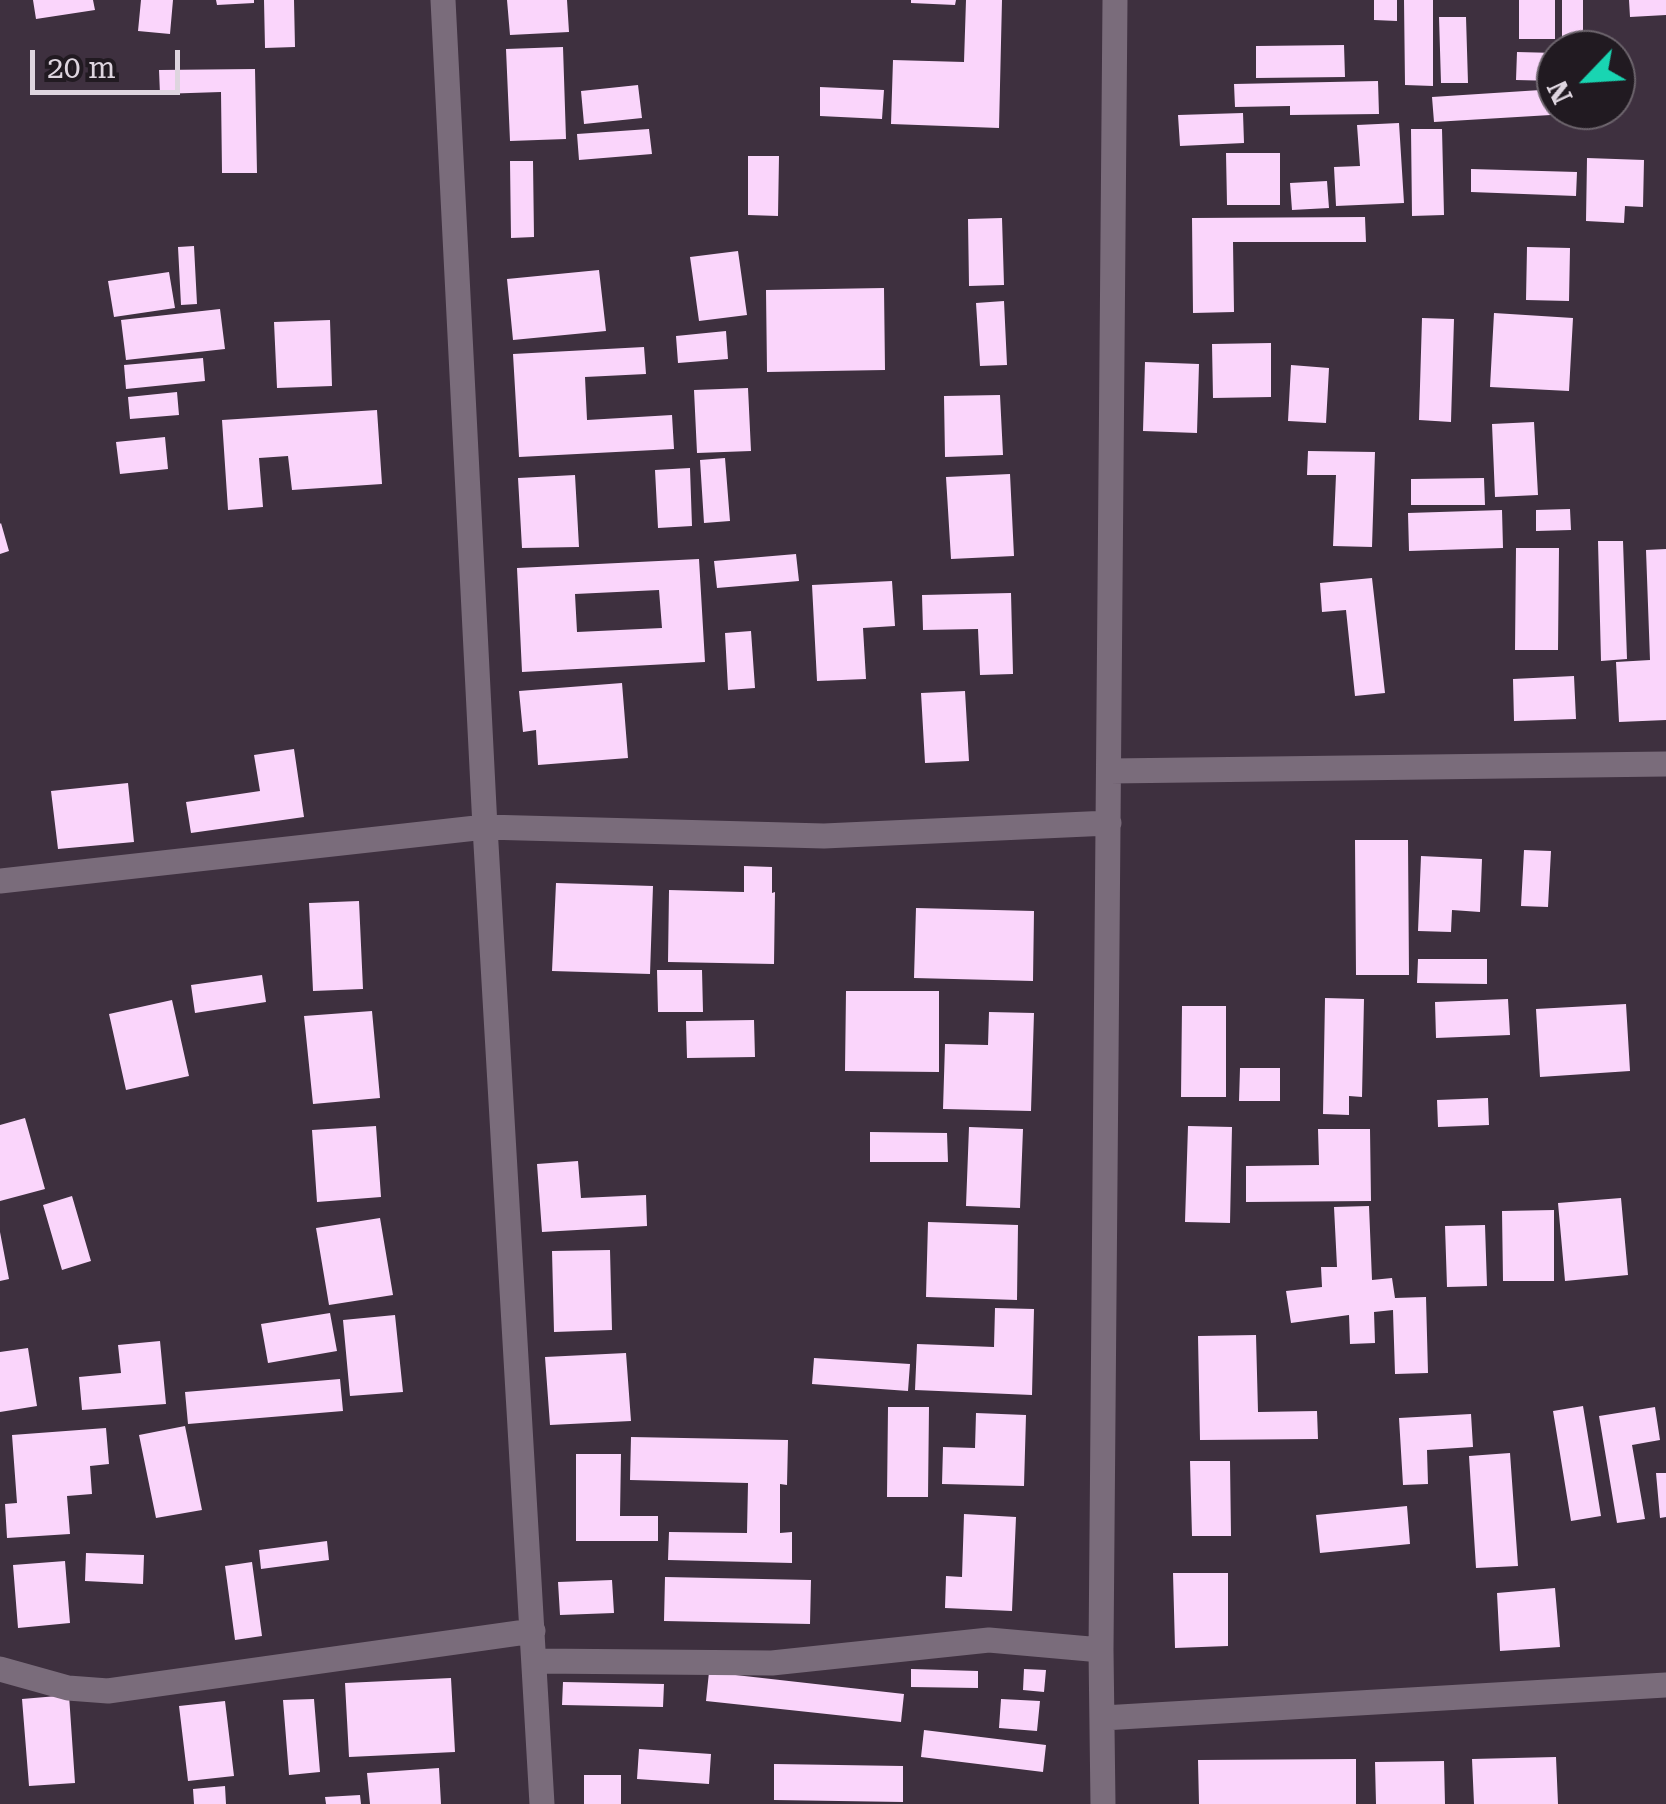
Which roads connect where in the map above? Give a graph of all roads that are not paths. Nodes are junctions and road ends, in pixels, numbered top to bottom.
1 (443, 0) edge
2 (1114, 0) edge
3 (1666, 764) edge
4 (1110, 771) junction
5 (1108, 822) junction
6 (485, 827) junction
7 (0, 881) edge
8 (532, 1631) junction
9 (1100, 1650) junction
10 (536, 1661) junction
11 (0, 1669) edge
12 (1666, 1685) edge
13 (1103, 1718) junction
14 (542, 1804) edge
15 (1103, 1804) edge

1 - 6 street
2 - 4 street
3 - 4 street
4 - 5 street
5 - 6 street
5 - 9 street
6 - 7 street
6 - 8 street
8 - 10 street
8 - 11 street
9 - 10 street
9 - 13 street
10 - 14 street
12 - 13 street
13 - 15 street

